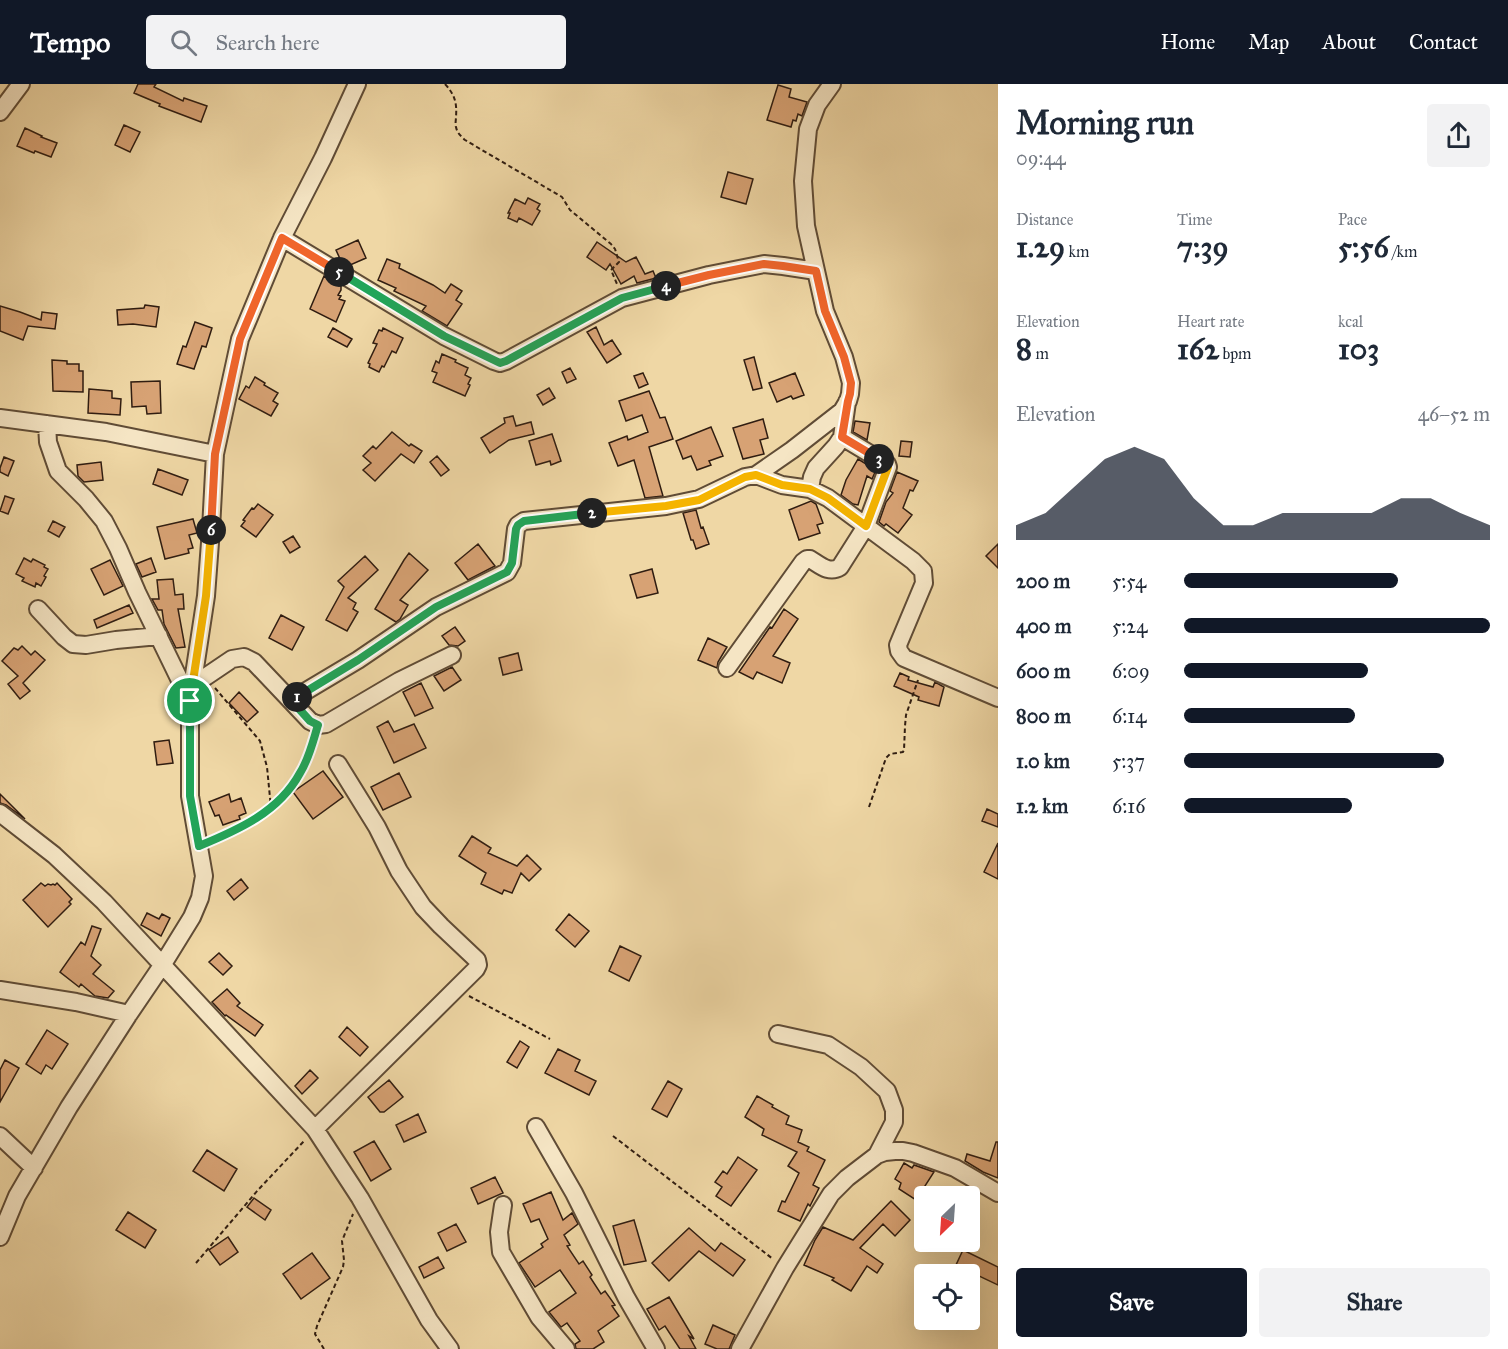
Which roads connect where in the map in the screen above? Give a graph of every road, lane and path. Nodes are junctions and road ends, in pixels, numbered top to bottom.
1 (21, 84) edge
2 (357, 84) edge
3 (445, 84) edge
4 (827, 86) edge
5 (0, 112) edge
6 (282, 238) junction
7 (816, 271) junction
8 (622, 298) junction
9 (848, 401) junction
10 (0, 418) edge
11 (46, 424) junction
12 (842, 437) junction
13 (215, 454) junction
14 (756, 475) junction
15 (810, 489) junction
16 (866, 526) junction
17 (38, 609) dead end
18 (159, 636) junction
19 (452, 655) dead end
20 (922, 666) junction
21 (727, 668) dead end
22 (196, 688) junction
23 (998, 698) edge
24 (291, 700) junction
25 (318, 725) junction
26 (338, 764) dead end
27 (869, 807) dead end
28 (271, 808) junction
29 (0, 813) edge
30 (199, 846) junction
31 (163, 964) junction
32 (456, 989) junction
33 (0, 990) edge
34 (129, 1014) junction
35 (778, 1034) dead end
36 (550, 1039) dead end
37 (536, 1127) dead end
38 (315, 1129) junction
39 (0, 1136) edge
40 (613, 1136) dead end
41 (877, 1155) junction
42 (34, 1168) junction
43 (996, 1190) edge
44 (360, 1198) junction
45 (503, 1205) dead end
46 (0, 1237) edge
47 (196, 1263) dead end
48 (785, 1268) junction
49 (324, 1349) edge
50 (450, 1349) edge
51 (566, 1349) edge
52 (656, 1349) edge
53 (740, 1349) edge

1 - 5 street
2 - 6 street
3 - 8 path
4 - 7 street
6 - 8 street
6 - 13 street
7 - 8 street
7 - 9 street
9 - 12 street
9 - 14 street
10 - 11 street
11 - 13 street
11 - 18 street
12 - 15 street
12 - 16 street
13 - 22 street
14 - 15 street
14 - 24 street
15 - 16 street
16 - 20 street
16 - 21 street
17 - 18 street
18 - 22 street
19 - 25 street
20 - 23 street
20 - 27 path
22 - 24 street
22 - 28 path
22 - 30 street
24 - 25 street
25 - 28 path
26 - 32 street
28 - 30 path
29 - 31 street
30 - 31 street
31 - 34 street
31 - 38 street
32 - 36 path
32 - 38 street
33 - 34 street
34 - 42 street
35 - 41 street
37 - 52 street
38 - 44 street
38 - 47 path
39 - 42 street
40 - 48 path
41 - 43 street
41 - 48 street
42 - 46 street
44 - 49 path
44 - 50 street
45 - 51 street
48 - 53 street

